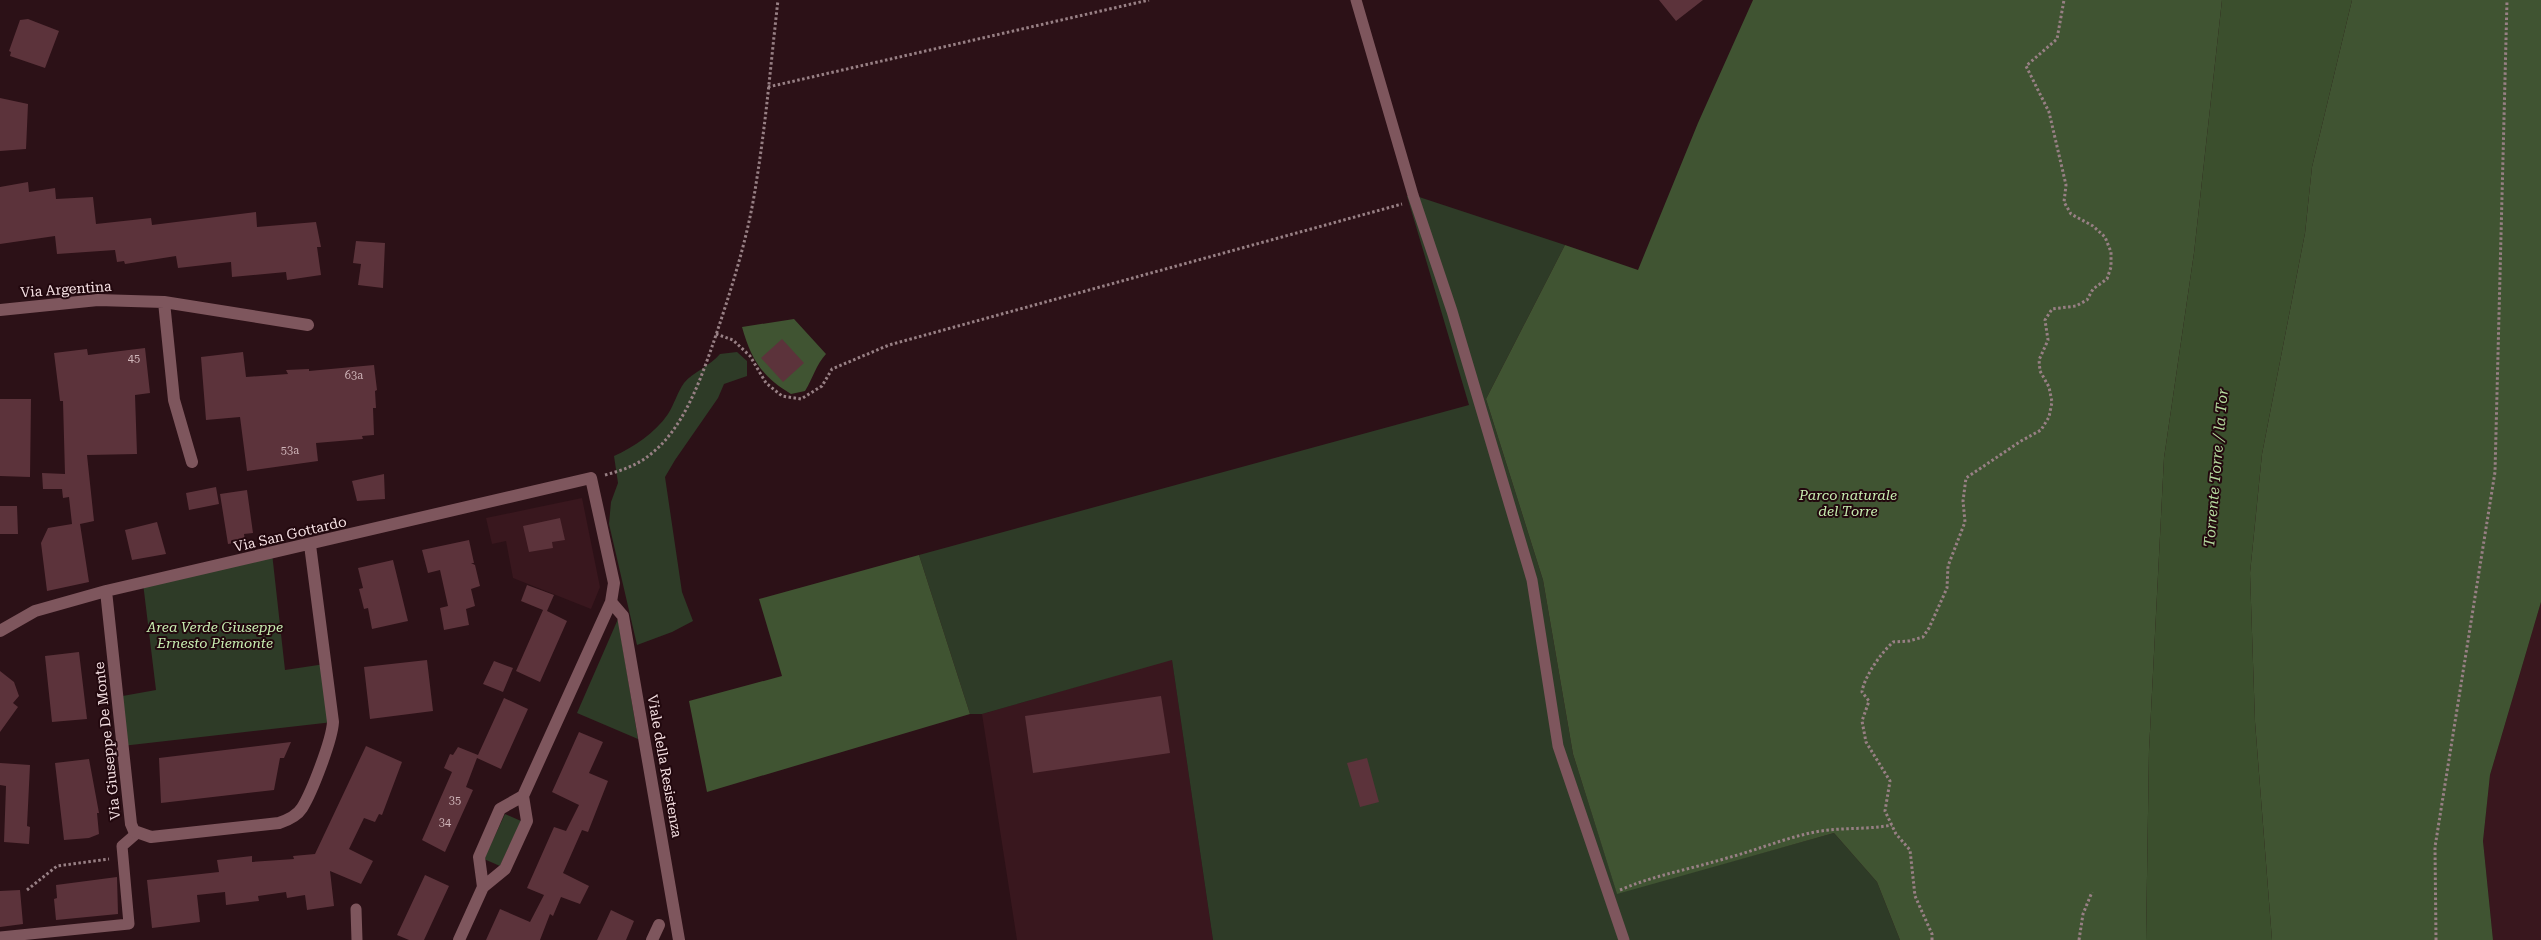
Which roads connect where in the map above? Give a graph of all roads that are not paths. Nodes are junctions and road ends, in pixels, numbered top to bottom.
1 (1356, 0) edge
2 (164, 302) junction
3 (0, 310) edge
4 (308, 325) dead end
5 (192, 462) dead end
6 (310, 544) junction
7 (106, 591) junction
8 (611, 602) junction
9 (0, 632) edge
10 (523, 796) junction
11 (137, 833) junction
12 (483, 887) junction
13 (356, 909) dead end
14 (659, 926) dead end
15 (0, 937) edge
16 (358, 940) edge
17 (460, 940) edge
18 (652, 940) edge
19 (679, 940) edge
20 (1624, 940) edge

1 - 20 lane
2 - 3 street, Via Argentina
2 - 4 street, Via Argentina
2 - 5 street
6 - 7 street, Via San Gottardo
6 - 8 street, Via San Gottardo
6 - 11 street, Via Giuseppe De Monte
7 - 9 street, Via San Gottardo
7 - 11 street, Via Giuseppe De Monte
8 - 10 street
8 - 19 street, Viale della Resistenza
10 - 12 street
10 - 12 street
11 - 15 lane
12 - 17 street
13 - 16 lane
14 - 18 street

